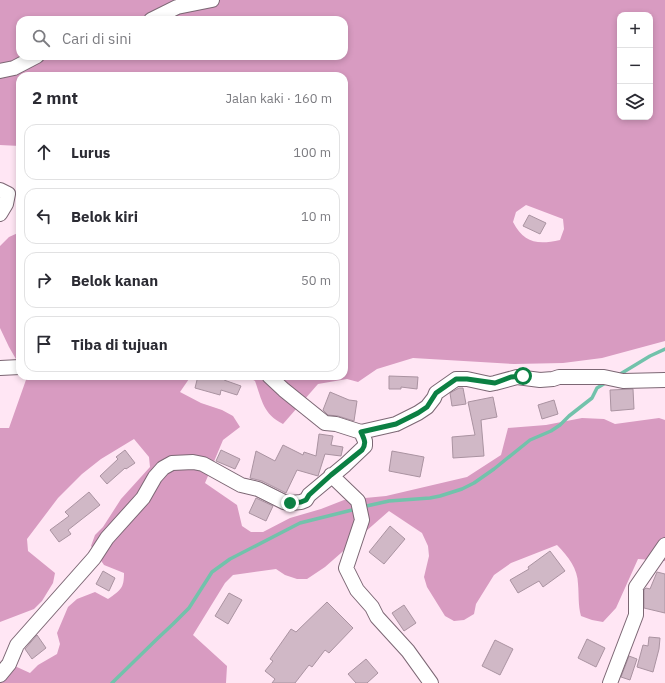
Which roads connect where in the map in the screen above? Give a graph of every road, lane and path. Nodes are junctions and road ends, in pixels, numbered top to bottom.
1 (212, 0) edge
2 (159, 16) edge
3 (29, 60) edge
4 (0, 71) edge
5 (0, 190) edge
6 (0, 214) edge
7 (0, 368) edge
8 (16, 368) edge
9 (273, 380) edge
10 (665, 380) edge
11 (361, 432) junction
12 (331, 475) junction
13 (665, 545) edge
14 (0, 675) edge
15 (431, 683) edge
16 (610, 683) edge

1 - 2 street
3 - 4 street
5 - 6 street
7 - 8 street
9 - 11 street
10 - 11 street
11 - 12 street
12 - 14 street
12 - 15 street
13 - 16 street

